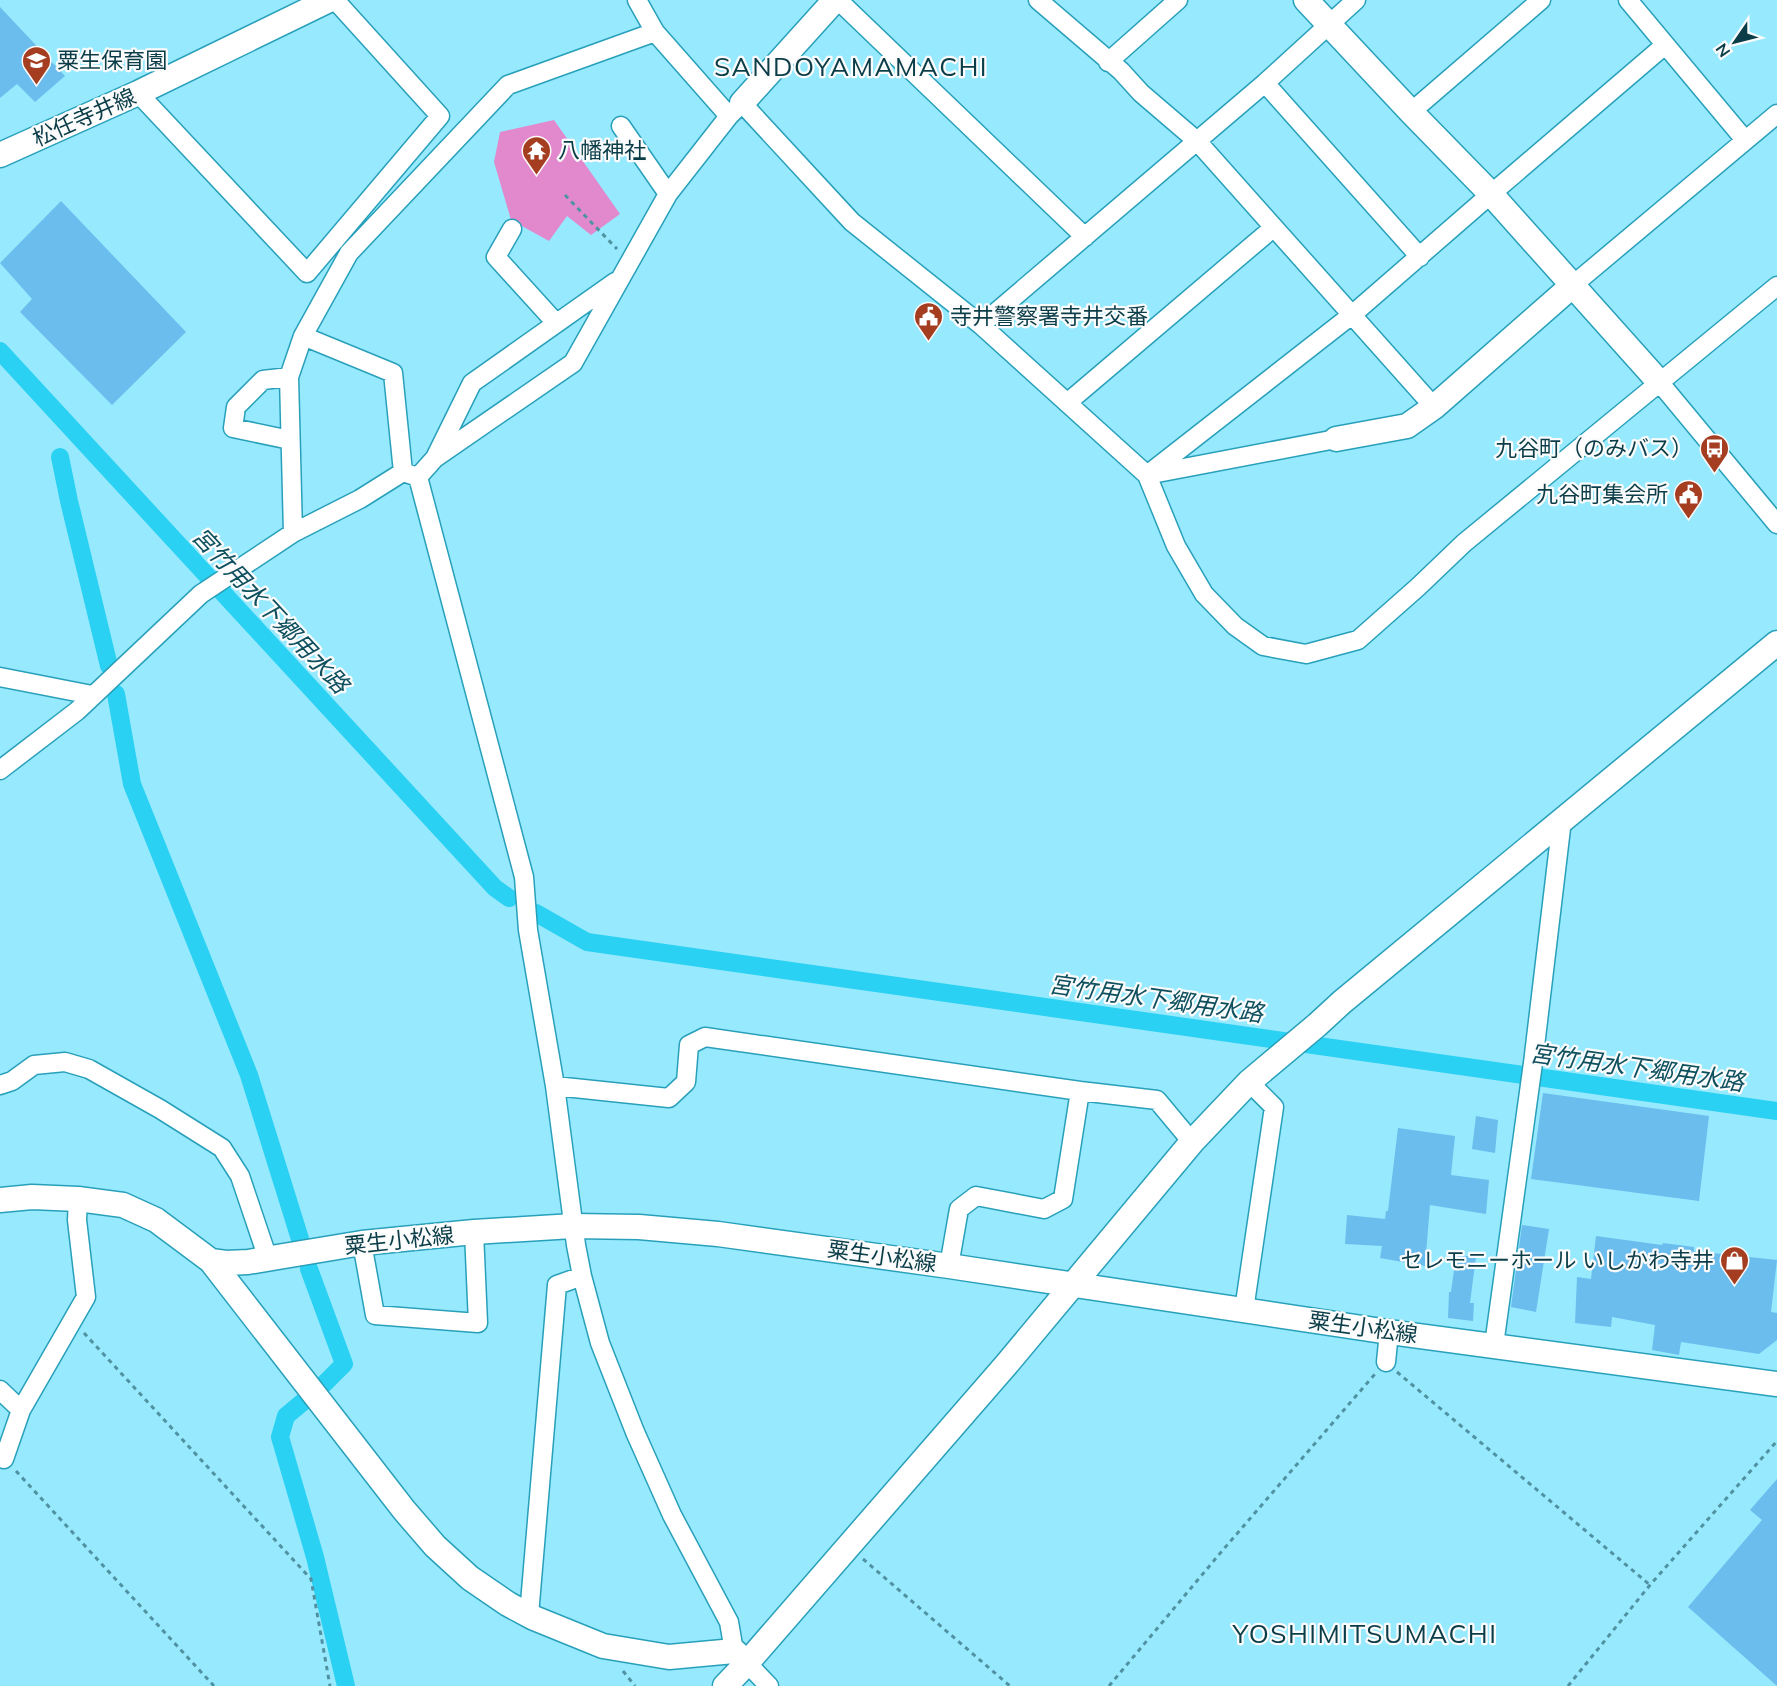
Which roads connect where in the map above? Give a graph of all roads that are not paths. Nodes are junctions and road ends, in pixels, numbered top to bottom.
1 (329, 0) edge
2 (335, 0) edge
3 (637, 0) edge
4 (837, 0) edge
5 (1038, 0) edge
6 (1178, 0) edge
7 (1306, 0) edge
8 (1356, 0) edge
9 (1541, 0) edge
10 (1628, 0) edge
11 (1328, 24) junction
12 (655, 32) junction
13 (1665, 45) junction
14 (1108, 62) junction
15 (1265, 83) junction
16 (138, 93) junction
17 (736, 109) junction
18 (1411, 112) junction
19 (1777, 114) edge
20 (621, 126) dead end
21 (1745, 140) junction
22 (1197, 141) junction
23 (0, 155) edge
24 (668, 194) junction
25 (1491, 194) junction
26 (1273, 228) junction
27 (512, 229) dead end
28 (1086, 237) junction
29 (1420, 257) junction
30 (619, 279) junction
31 (1572, 285) junction
32 (1777, 286) edge
33 (1353, 314) junction
34 (556, 323) junction
35 (981, 325) junction
36 (303, 336) junction
37 (289, 377) junction
38 (1660, 383) junction
39 (1067, 403) junction
40 (1434, 407) junction
41 (1336, 438) joint
42 (290, 440) junction
43 (435, 458) junction
44 (410, 474) junction
45 (1147, 475) junction
46 (1777, 524) edge
47 (293, 533) junction
48 (1777, 643) edge
49 (0, 677) edge
50 (92, 695) junction
51 (0, 770) edge
52 (1562, 820) junction
53 (1249, 1082) junction
54 (0, 1085) edge
55 (555, 1086) junction
56 (1080, 1092) junction
57 (1192, 1142) junction
58 (78, 1199) junction
59 (0, 1200) edge
60 (573, 1226) junction
61 (474, 1232) junction
62 (362, 1243) junction
63 (267, 1259) junction
64 (210, 1261) junction
65 (949, 1266) junction
66 (582, 1276) junction
67 (1072, 1285) junction
68 (1244, 1310) junction
69 (1389, 1332) junction
70 (1494, 1346) junction
71 (1386, 1362) road end
72 (1777, 1384) edge
73 (0, 1390) edge
74 (21, 1410) junction
75 (4, 1459) road end
76 (529, 1615) junction
77 (741, 1657) junction
78 (725, 1686) edge
79 (769, 1686) edge

1 - 16 street, 松任寺井線
2 - 16 street
3 - 12 street
4 - 17 street
4 - 28 street
5 - 14 street
6 - 14 street
7 - 11 street
8 - 11 street
9 - 18 street
10 - 13 street
11 - 15 street
11 - 18 street
12 - 17 street
12 - 36 street
13 - 21 street
13 - 25 street
14 - 22 street
15 - 22 street
15 - 29 street
16 - 23 street, 松任寺井線
17 - 24 street
17 - 35 street
18 - 25 street
19 - 21 street
20 - 24 street
21 - 31 street
22 - 26 street
22 - 28 street
24 - 30 street
25 - 29 street
25 - 31 street
26 - 33 street
26 - 39 street
27 - 34 street
28 - 35 street
29 - 33 street
30 - 34 street
30 - 43 street
31 - 38 street
31 - 40 street
32 - 38 street
33 - 40 street
33 - 45 street
34 - 43 street
35 - 39 street
36 - 37 street
36 - 44 street
37 - 42 street
37 - 42 street
38 - 45 street
38 - 46 street
39 - 45 street
40 - 41 street
41 - 45 street
42 - 47 street
43 - 44 street
44 - 47 street
44 - 55 street
47 - 50 street
48 - 52 street
49 - 50 street
50 - 51 street
52 - 53 street
52 - 70 street
53 - 57 street
53 - 68 street
54 - 63 street
55 - 56 street
55 - 60 street
56 - 57 street
56 - 65 street
57 - 67 street
58 - 59 street
58 - 64 street
58 - 74 street
60 - 61 street, 粟生小松線
60 - 65 street, 粟生小松線
60 - 66 street
61 - 62 street, 粟生小松線
61 - 62 street
62 - 63 street, 粟生小松線
63 - 64 street, 粟生小松線
64 - 76 street
65 - 67 street, 粟生小松線
66 - 76 street
66 - 77 street
67 - 68 street, 粟生小松線
67 - 77 street
68 - 69 street, 粟生小松線
69 - 70 street, 粟生小松線
69 - 71 street
70 - 72 street, 粟生小松線
73 - 74 street
74 - 75 street
76 - 77 street
77 - 78 street
77 - 79 street

